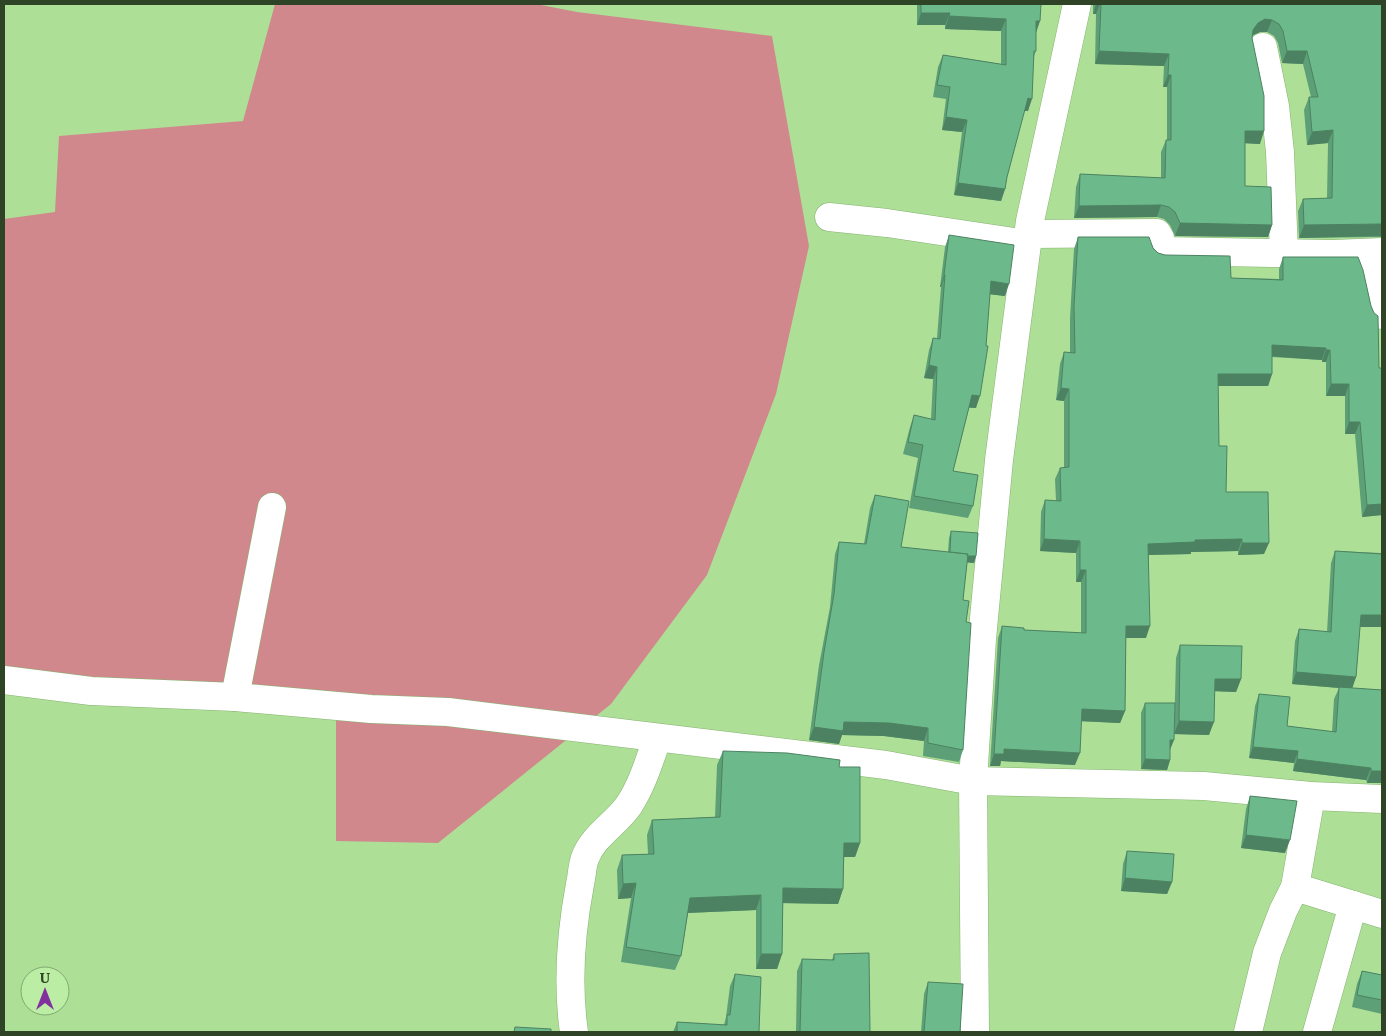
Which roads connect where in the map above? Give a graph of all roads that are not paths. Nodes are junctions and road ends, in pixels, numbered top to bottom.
1 (1077, 4) edge
2 (1263, 48) dead end
3 (829, 217) dead end
4 (1028, 239) junction
5 (1373, 252) edge
6 (1284, 253) junction
7 (1382, 315) edge
8 (272, 507) dead end
9 (4, 680) edge
10 (235, 698) junction
11 (657, 739) junction
12 (973, 781) junction
13 (1311, 796) junction
14 (1382, 800) edge
15 (1295, 887) junction
16 (1353, 905) junction
17 (1382, 914) edge
18 (574, 1032) edge
19 (975, 1032) edge
20 (1248, 1032) edge
21 (1316, 1032) edge

1 - 4 street
2 - 6 street
3 - 4 street
4 - 6 street
4 - 12 street
5 - 6 street
5 - 7 street
8 - 10 street
9 - 10 street
10 - 11 street
11 - 12 street
11 - 18 street
12 - 13 street
12 - 19 street
13 - 14 street
13 - 15 street
15 - 16 street
15 - 20 street
16 - 17 street
16 - 21 street

